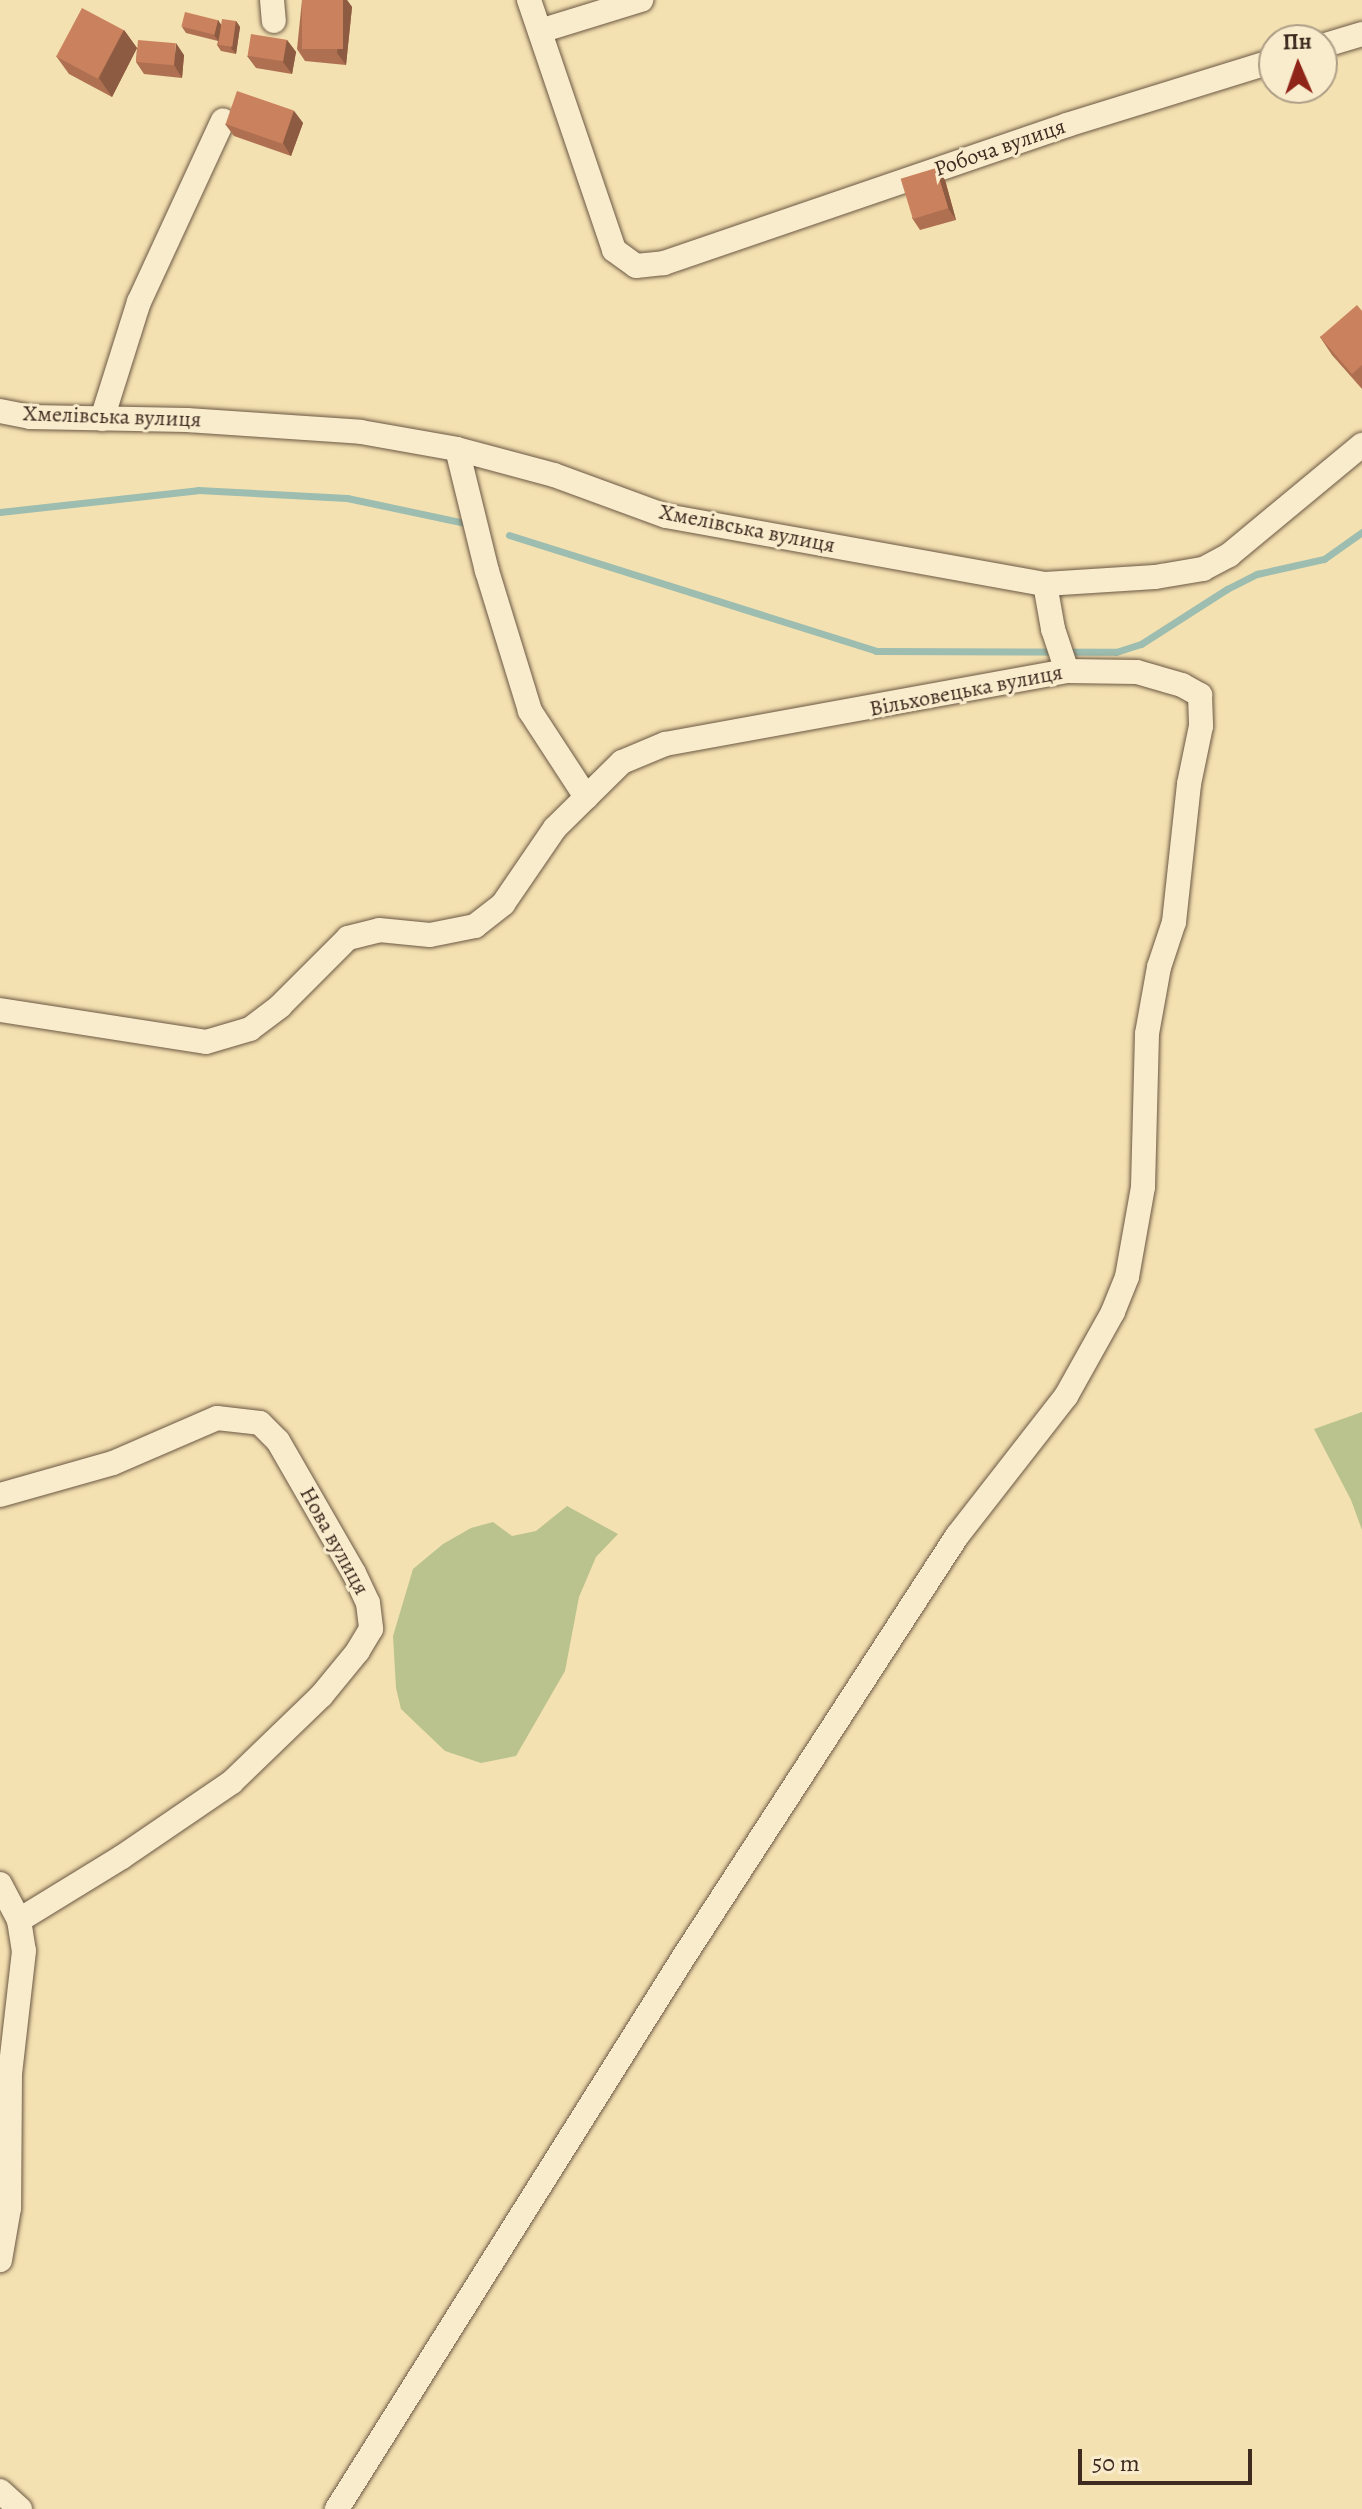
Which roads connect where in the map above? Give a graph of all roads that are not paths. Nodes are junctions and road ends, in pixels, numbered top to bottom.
1 (529, 0) edge
2 (641, 0) edge
3 (540, 31) junction
4 (1362, 34) edge
5 (1338, 41) edge
6 (1258, 66) edge
7 (223, 120) edge
8 (0, 411) edge
9 (102, 419) junction
10 (1362, 445) edge
11 (457, 449) junction
12 (1045, 584) junction
13 (1064, 666) junction
14 (586, 797) junction
15 (0, 1010) edge
16 (0, 1495) edge
17 (0, 1884) edge
18 (19, 1920) junction
19 (0, 2260) edge
20 (0, 2491) edge
21 (20, 2509) edge
22 (337, 2509) edge

1 - 3 street
2 - 3 street
3 - 6 street, Робоча вулиця
4 - 5 street
7 - 9 street
8 - 9 street, Хмелівська вулиця
9 - 11 street, Хмелівська вулиця
10 - 12 street, Хмелівська вулиця
11 - 12 street, Хмелівська вулиця
11 - 14 street
12 - 13 street
13 - 14 street, Вільховецька вулиця
13 - 22 street, Вільховецька вулиця
14 - 15 street, Вільховецька вулиця
16 - 18 street, Нова вулиця
17 - 18 street
18 - 19 street
20 - 21 street

